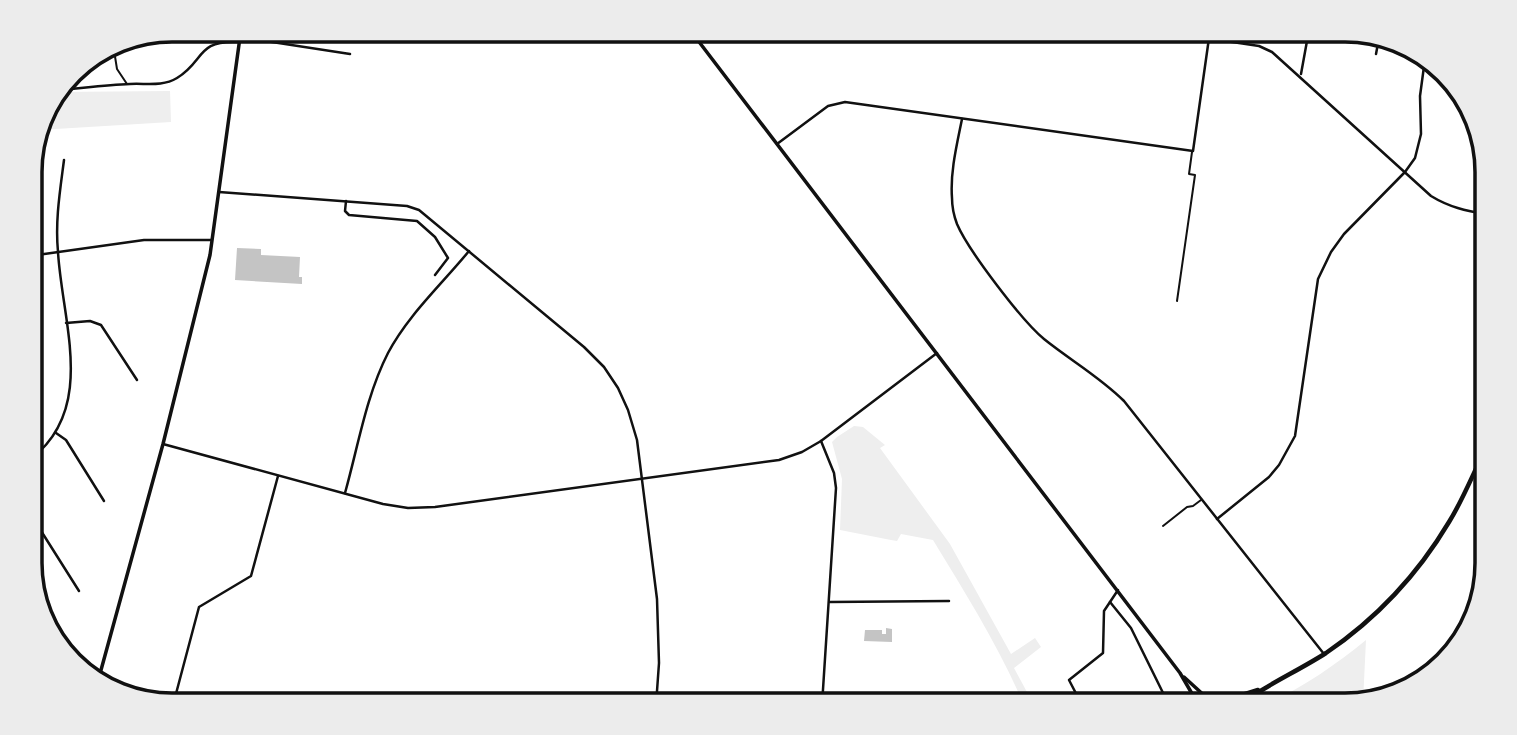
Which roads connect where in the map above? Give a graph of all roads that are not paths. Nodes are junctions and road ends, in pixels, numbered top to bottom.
1 (217, 42) edge
2 (239, 42) edge
3 (255, 42) edge
4 (699, 42) edge
5 (1208, 42) edge
6 (1238, 42) edge
7 (1307, 42) edge
8 (1377, 47) edge
9 (350, 54) dead end
10 (1376, 54) dead end
11 (114, 56) edge
12 (1424, 69) edge
13 (1300, 76) junction
14 (127, 84) junction
15 (73, 89) edge
16 (962, 119) junction
17 (777, 144) junction
18 (1193, 151) junction
19 (64, 160) dead end
20 (1405, 172) junction
21 (219, 192) junction
22 (346, 201) junction
23 (1475, 212) edge
24 (435, 223) junction
25 (429, 231) junction
26 (212, 240) junction
27 (58, 251) junction
28 (469, 251) junction
29 (42, 254) edge
30 (435, 275) dead end
31 (1177, 301) dead end
32 (65, 323) junction
33 (937, 353) junction
34 (137, 380) dead end
35 (56, 433) junction
36 (821, 441) junction
37 (163, 444) junction
38 (42, 450) edge
39 (1475, 470) edge
40 (278, 476) junction
41 (642, 480) junction
42 (345, 493) junction
43 (1202, 499) junction
44 (104, 501) dead end
45 (1217, 519) junction
46 (1163, 526) dead end
47 (42, 533) edge
48 (1118, 590) junction
49 (79, 591) dead end
50 (949, 601) dead end
51 (829, 602) junction
52 (1110, 602) junction
53 (1324, 654) junction
54 (101, 671) edge
55 (1181, 673) junction
56 (1259, 690) junction
57 (176, 693) edge
58 (657, 693) edge
59 (823, 693) edge
60 (1076, 693) edge
61 (1163, 693) edge
62 (1192, 693) edge
63 (1202, 693) edge
64 (1251, 693) edge
65 (1255, 693) edge

1 - 14 street
2 - 21 street
3 - 9 street
4 - 17 street
5 - 18 street
6 - 13 street
7 - 13 street
8 - 10 street
11 - 14 lane
12 - 20 street
13 - 20 street
14 - 15 street
16 - 17 street
16 - 18 street
16 - 43 street
17 - 33 street
18 - 31 lane
19 - 27 street
20 - 23 street
20 - 45 street
21 - 22 street
21 - 26 street
22 - 24 street
22 - 25 street
24 - 25 street
24 - 28 street
25 - 30 street
26 - 27 street
26 - 37 street
27 - 29 street
27 - 32 street
28 - 41 street
28 - 42 street
32 - 34 street
32 - 35 street
33 - 36 street
33 - 48 street
35 - 38 street
35 - 44 street
36 - 41 street
36 - 51 street
37 - 40 street
37 - 54 street
39 - 53 main road
40 - 42 street
40 - 57 street
41 - 42 street
41 - 58 street
43 - 45 street
43 - 46 lane
45 - 53 street
47 - 49 street
48 - 52 street
48 - 55 street
50 - 51 street
51 - 59 street
52 - 60 street
52 - 61 street
53 - 56 main road
55 - 62 street
55 - 63 street
56 - 64 main road
56 - 65 main road

